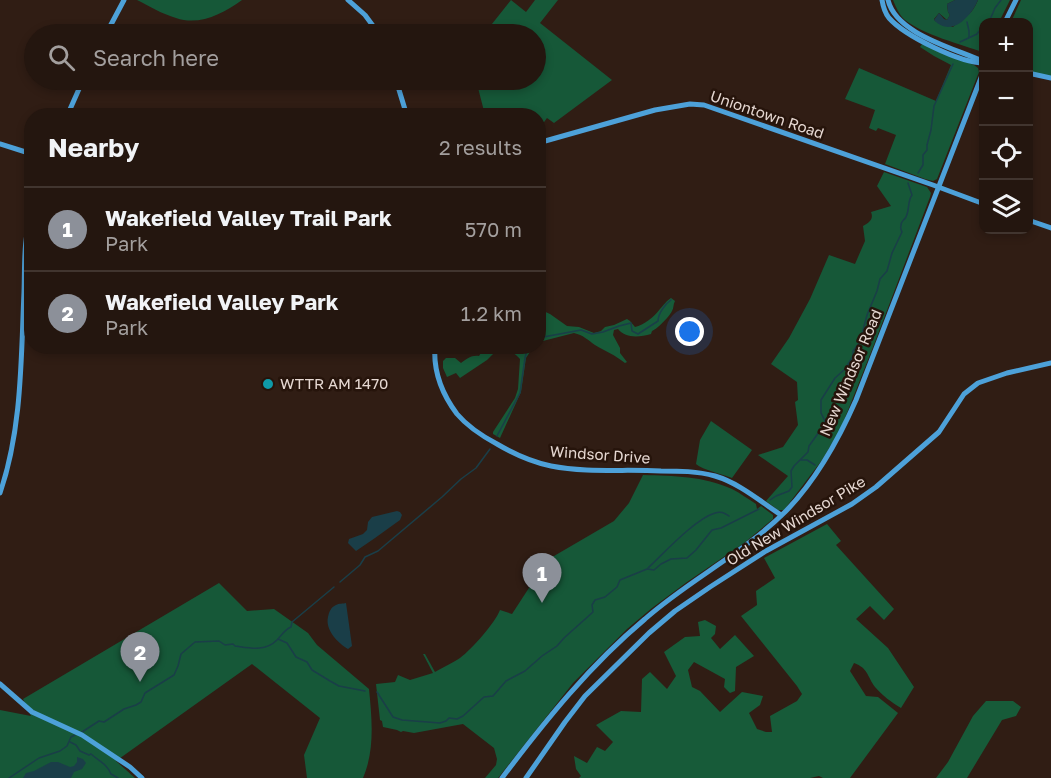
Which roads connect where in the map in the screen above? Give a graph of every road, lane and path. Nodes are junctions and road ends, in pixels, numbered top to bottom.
1 (124, 0) edge
2 (348, 0) edge
3 (882, 0) edge
4 (888, 0) edge
5 (1016, 0) edge
6 (1007, 18) edge
7 (111, 24) edge
8 (372, 24) edge
9 (979, 61) edge
10 (979, 62) edge
11 (983, 72) edge
12 (1033, 74) edge
13 (1051, 78) edge
14 (977, 86) joint
15 (79, 90) edge
16 (399, 90) edge
17 (71, 108) edge
18 (404, 108) edge
19 (546, 141) edge
20 (0, 144) edge
21 (24, 152) edge
22 (939, 187) junction
23 (979, 202) edge
24 (1033, 221) edge
25 (1051, 228) edge
26 (24, 293) edge
27 (435, 354) edge
28 (1051, 363) edge
29 (0, 493) edge
30 (781, 515) junction
31 (0, 684) edge
32 (142, 778) edge
33 (502, 778) edge
34 (526, 778) edge

1 - 7 street
2 - 8 street
3 - 10 street
4 - 9 street
5 - 6 street
11 - 14 street, New Windsor Road
12 - 13 street
14 - 22 street, New Windsor Road
15 - 17 street
16 - 18 street
19 - 22 street, Uniontown Road
20 - 21 street
22 - 23 street, Uniontown Road
22 - 30 street, New Windsor Road
24 - 25 street
26 - 29 street
27 - 30 street, Windsor Drive
28 - 34 street, Old New Windsor Pike
30 - 33 street, New Windsor Road
31 - 32 street

